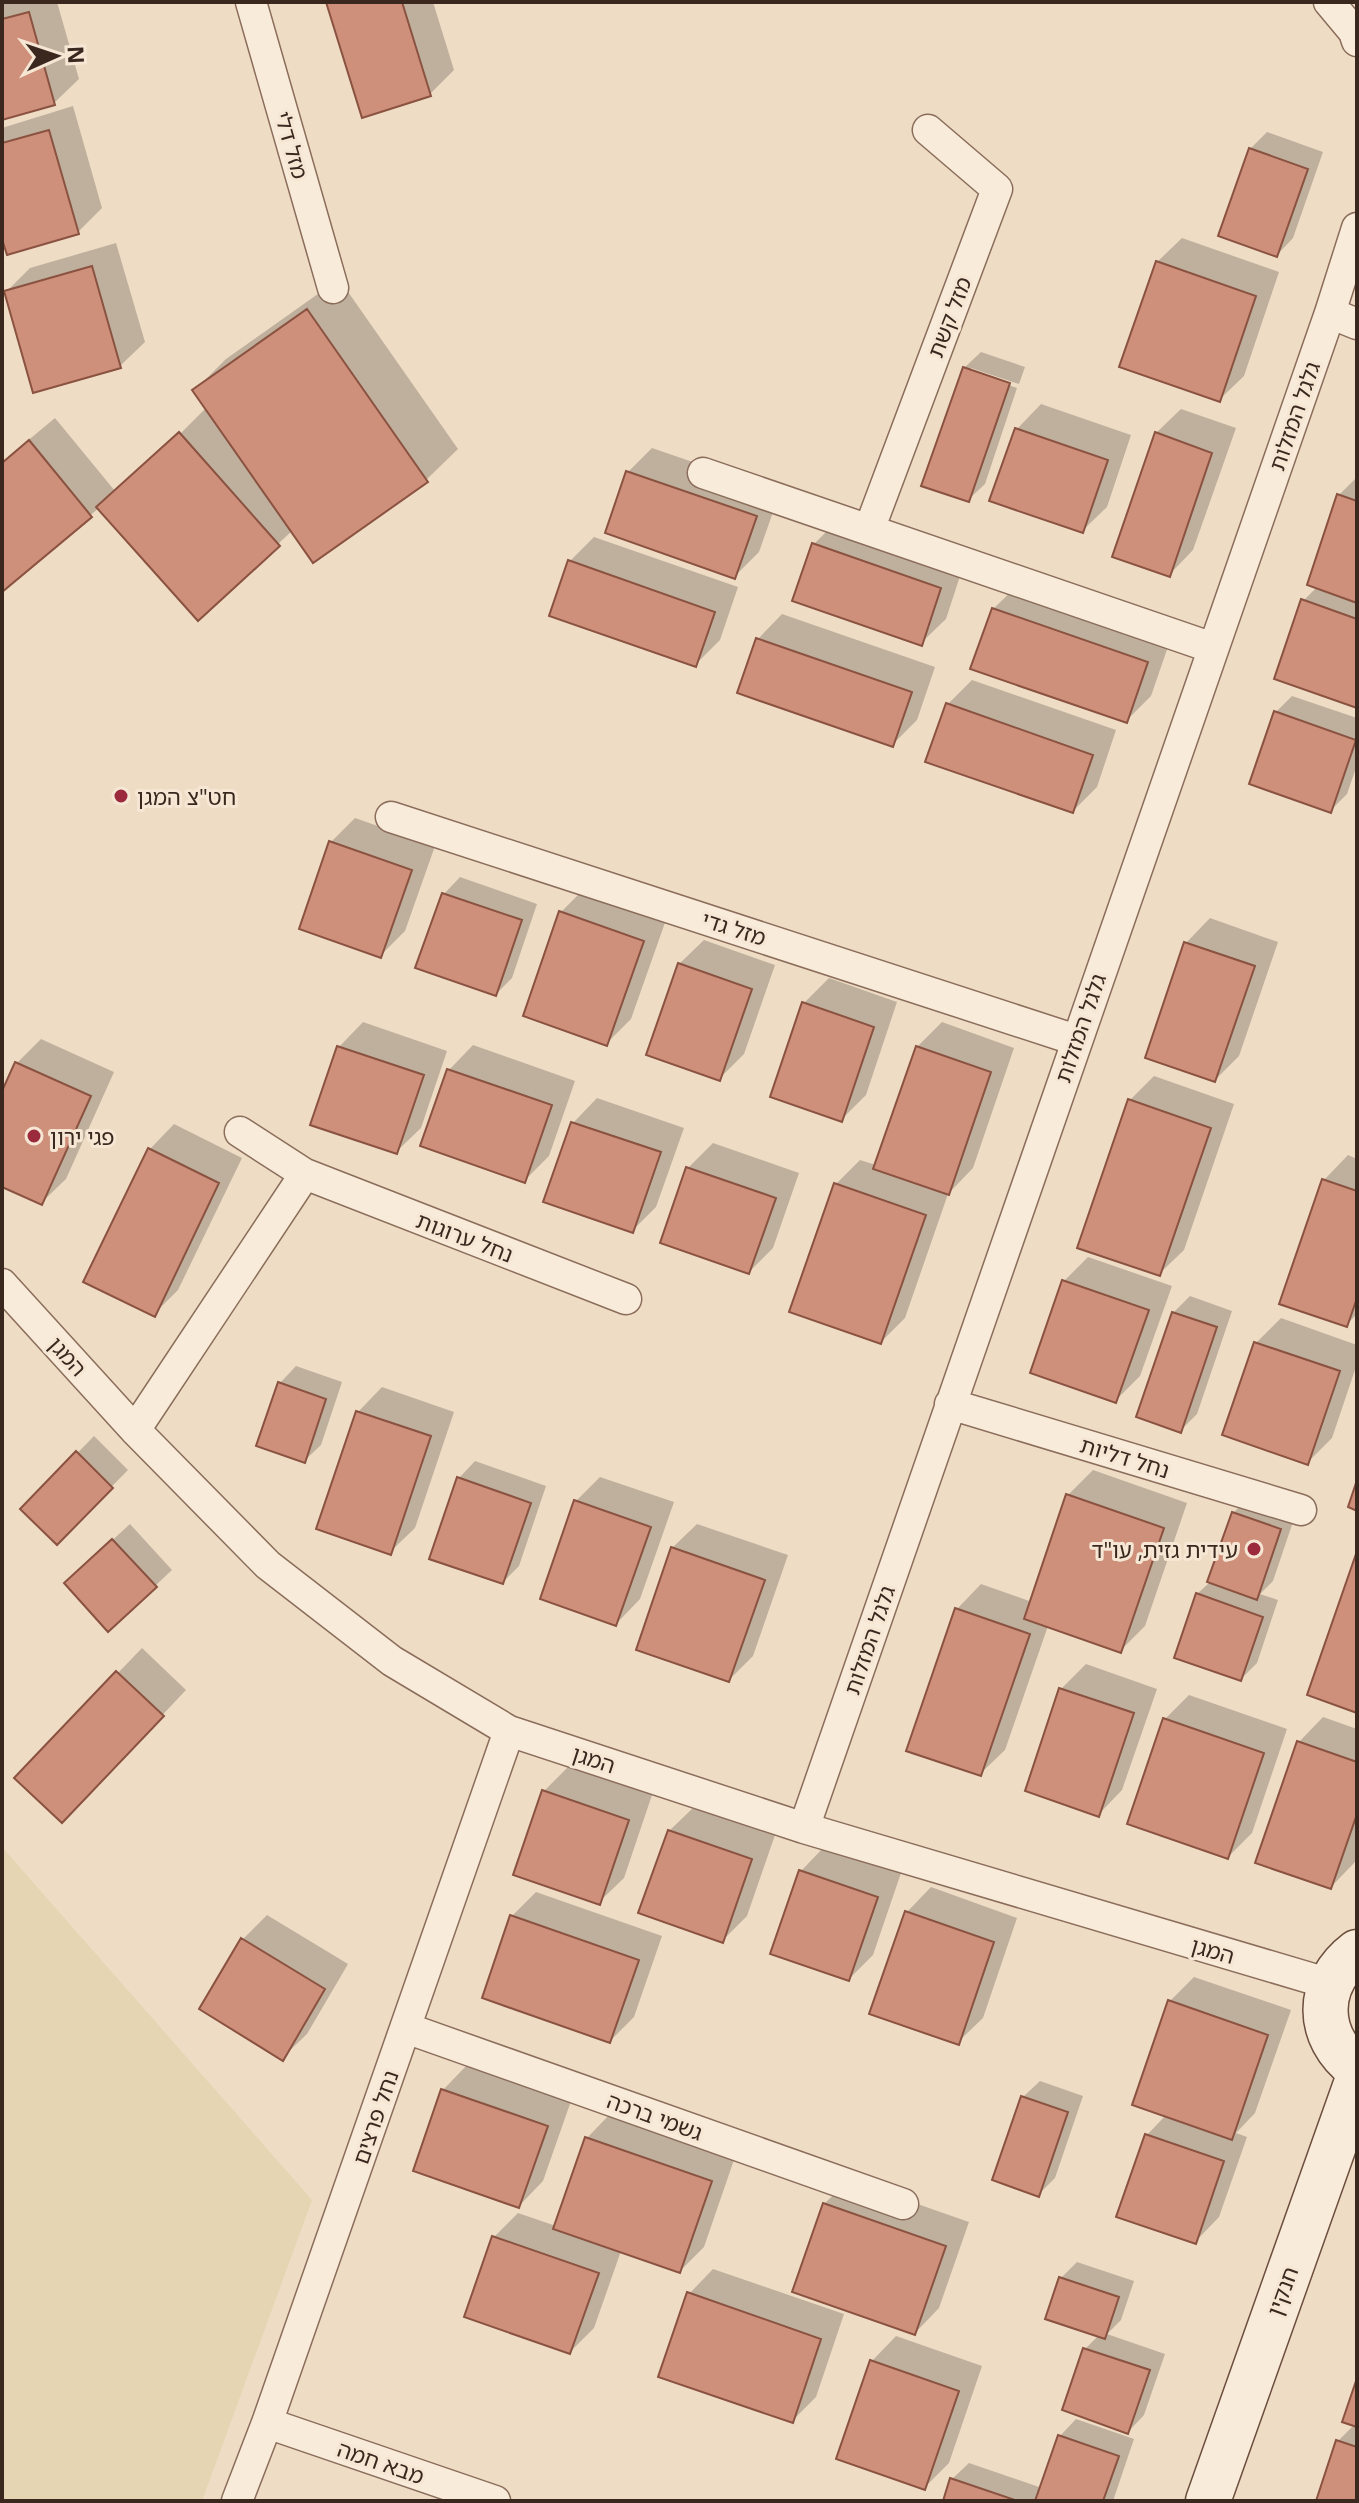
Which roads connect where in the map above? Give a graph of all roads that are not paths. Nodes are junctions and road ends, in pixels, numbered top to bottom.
1 (251, 2) edge
2 (1329, 2) edge
3 (1357, 41) edge
4 (928, 130) dead end
5 (1357, 228) edge
6 (333, 288) dead end
7 (1343, 319) edge
8 (703, 473) dead end
9 (869, 530) junction
10 (1213, 648) junction
11 (391, 817) dead end
12 (1076, 1040) junction
13 (240, 1132) dead end
14 (305, 1174) junction
15 (2, 1284) edge
16 (626, 1299) dead end
17 (950, 1404) junction
18 (135, 1430) junction
19 (1301, 1510) dead end
20 (509, 1731) junction
21 (804, 1828) junction
22 (1343, 1968) edge
23 (406, 2028) junction
24 (1357, 2068) edge
25 (1357, 2081) edge
26 (903, 2204) dead end
27 (267, 2423) junction
28 (237, 2501) edge
29 (495, 2501) edge
30 (1208, 2501) edge

1 - 6 street, מזל דלי
2 - 3 street
4 - 9 street, מזל קשת
5 - 7 street, גלגל המזלות
7 - 10 street, גלגל המזלות
8 - 9 street
9 - 10 street
10 - 12 street, גלגל המזלות
11 - 12 street, מזל גדי
12 - 17 street, גלגל המזלות
13 - 14 street, נחל ערוגות
14 - 16 street, נחל ערוגות
14 - 18 street
15 - 18 street, המגן
17 - 19 street, נחל דליות
17 - 21 street, גלגל המזלות
18 - 20 street, המגן
20 - 21 street, המגן
20 - 23 street, נחל פרצים
21 - 22 street, המגן
22 - 24 street
23 - 26 street, גשמי ברכה
23 - 27 street, נחל פרצים
25 - 30 street, חנקין
27 - 28 street, נחל פרצים
27 - 29 street, מבא חמה

